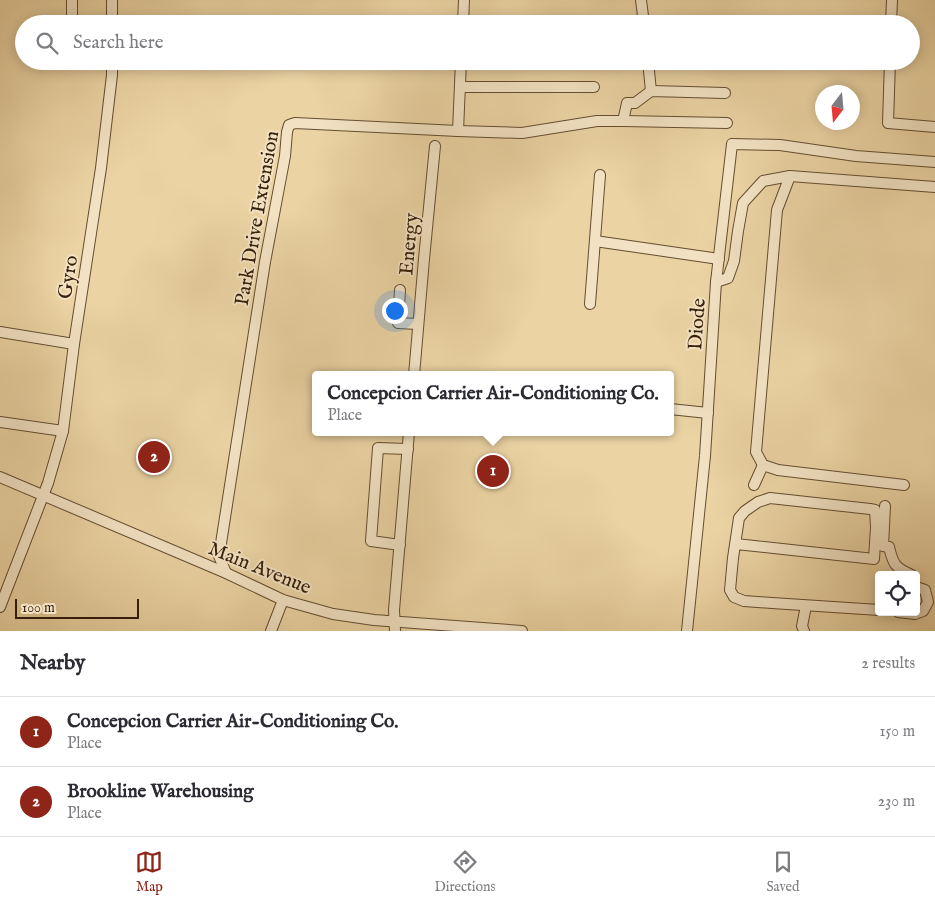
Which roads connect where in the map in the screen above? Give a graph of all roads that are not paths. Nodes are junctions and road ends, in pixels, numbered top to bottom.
1 (72, 0) edge
2 (112, 0) edge
3 (464, 0) edge
4 (642, 0) edge
5 (892, 0) edge
6 (72, 15) edge
7 (112, 15) edge
8 (463, 15) edge
9 (643, 15) edge
10 (891, 15) edge
11 (112, 70) edge
12 (461, 70) edge
13 (649, 70) edge
14 (890, 70) edge
15 (460, 87) junction
16 (594, 87) dead end
17 (651, 91) junction
18 (724, 93) dead end
19 (623, 121) junction
20 (727, 123) dead end
21 (935, 127) edge
22 (458, 132) junction
23 (435, 146) dead end
24 (935, 162) edge
25 (600, 175) dead end
26 (790, 176) junction
27 (935, 187) edge
28 (595, 241) junction
29 (719, 259) junction
30 (716, 282) junction
31 (400, 290) dead end
32 (590, 304) dead end
33 (418, 324) junction
34 (0, 332) edge
35 (74, 344) junction
36 (414, 371) edge
37 (674, 409) edge
38 (708, 413) junction
39 (0, 422) edge
40 (63, 431) junction
41 (409, 436) edge
42 (408, 449) junction
43 (763, 465) junction
44 (0, 477) edge
45 (904, 485) dead end
46 (754, 486) dead end
47 (43, 496) junction
48 (885, 506) dead end
49 (736, 544) junction
50 (400, 545) junction
51 (902, 571) edge
52 (226, 573) junction
53 (920, 588) edge
54 (283, 600) junction
55 (806, 606) junction
56 (0, 607) edge
57 (875, 610) edge
58 (920, 612) edge
59 (395, 627) edge
60 (271, 631) edge
61 (522, 631) edge
62 (687, 631) edge
63 (804, 631) edge

1 - 6 street
2 - 7 street
3 - 8 street
4 - 9 street
5 - 10 street
11 - 35 street, Gyro
12 - 15 street
13 - 17 street
14 - 21 street
15 - 16 street
15 - 22 street
17 - 18 street
17 - 19 street
19 - 20 street, Park Drive Extension
19 - 22 street, Park Drive Extension
22 - 52 street, Park Drive Extension
23 - 33 street, Energy
24 - 29 street, Diode
25 - 28 street
26 - 27 street
26 - 30 street
26 - 43 street
28 - 29 street
28 - 32 street
29 - 30 street, Diode
30 - 38 street, Diode
31 - 33 street
33 - 36 street, Energy
34 - 35 street
35 - 40 street, Gyro
37 - 38 street
38 - 62 street, Diode
39 - 40 street
40 - 47 street, Gyro
41 - 42 street
42 - 50 street
42 - 50 street
43 - 45 street
43 - 46 street
44 - 47 street, Main Avenue
47 - 52 street, Main Avenue
47 - 56 street, Gyro
48 - 51 street
49 - 49 street
49 - 55 street
50 - 59 street
52 - 54 street, Main Avenue
53 - 58 street
54 - 59 street, Main Avenue
54 - 60 street
55 - 57 street
55 - 63 street
59 - 61 street, Main Avenue

